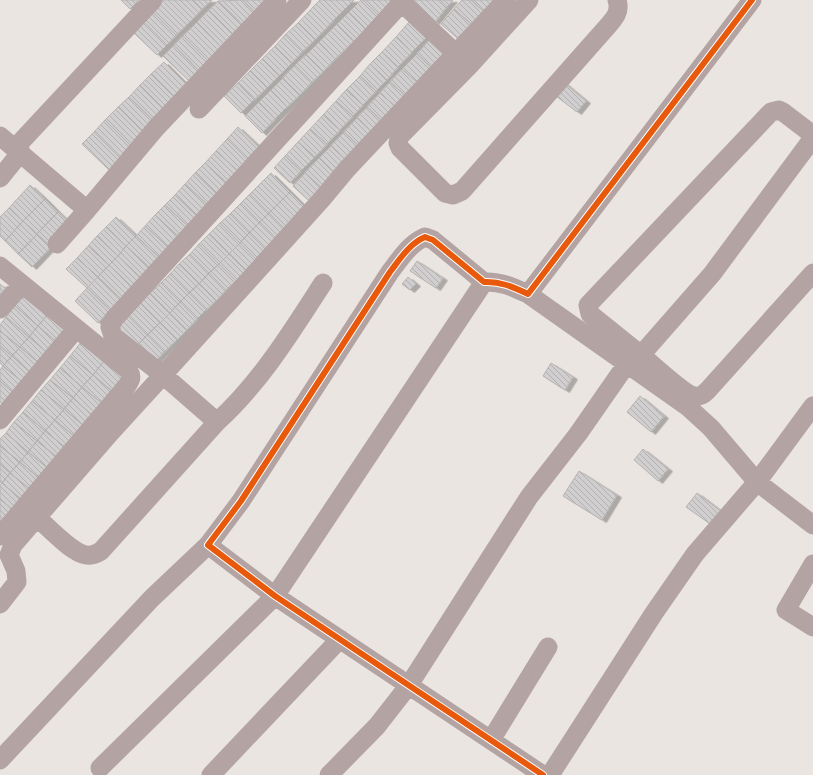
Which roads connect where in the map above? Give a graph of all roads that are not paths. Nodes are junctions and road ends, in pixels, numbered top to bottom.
1 (153, 0) edge
2 (277, 0) edge
3 (302, 0) edge
4 (506, 0) edge
5 (529, 0) edge
6 (617, 0) edge
7 (752, 0) edge
8 (402, 1) edge
9 (463, 60) junction
10 (199, 109) dead end
11 (813, 134) edge
12 (0, 136) edge
13 (813, 138) edge
14 (18, 150) junction
15 (0, 178) edge
16 (87, 210) junction
17 (57, 244) dead end
18 (0, 266) edge
19 (813, 273) edge
20 (484, 282) junction
21 (323, 283) dead end
22 (21, 285) junction
23 (528, 294) junction
24 (0, 309) edge
25 (76, 329) junction
26 (634, 360) junction
27 (163, 375) junction
28 (813, 406) edge
29 (0, 420) edge
30 (217, 422) junction
31 (756, 482) junction
32 (36, 517) junction
33 (813, 525) edge
34 (0, 536) edge
35 (208, 545) junction
36 (813, 564) edge
37 (275, 596) junction
38 (0, 604) edge
39 (813, 627) edge
40 (340, 639) junction
41 (548, 647) dead end
42 (409, 685) junction
43 (491, 740) junction
44 (0, 760) edge
45 (100, 768) dead end
46 (210, 775) edge
47 (328, 775) edge
48 (544, 775) edge
49 (550, 775) edge

1 - 14 street
2 - 16 street
3 - 10 street
4 - 9 street
5 - 9 street
6 - 9 street
7 - 23 street
8 - 9 street
8 - 27 street
9 - 27 street
11 - 26 street
12 - 14 street
13 - 26 street
14 - 15 street
14 - 16 street
16 - 17 street
18 - 22 street
19 - 26 street
20 - 23 street
20 - 35 street
20 - 37 street
21 - 30 street
22 - 24 street
22 - 25 street
23 - 26 street
25 - 29 street
25 - 34 street
26 - 31 street
26 - 42 street
27 - 30 street
27 - 32 street
28 - 31 street
30 - 32 street
31 - 33 street
31 - 49 street
32 - 38 street
35 - 37 street
35 - 44 street
36 - 39 street
37 - 40 street
37 - 45 street
40 - 42 street
40 - 46 street
41 - 43 street
42 - 43 street
42 - 47 street
43 - 48 street

